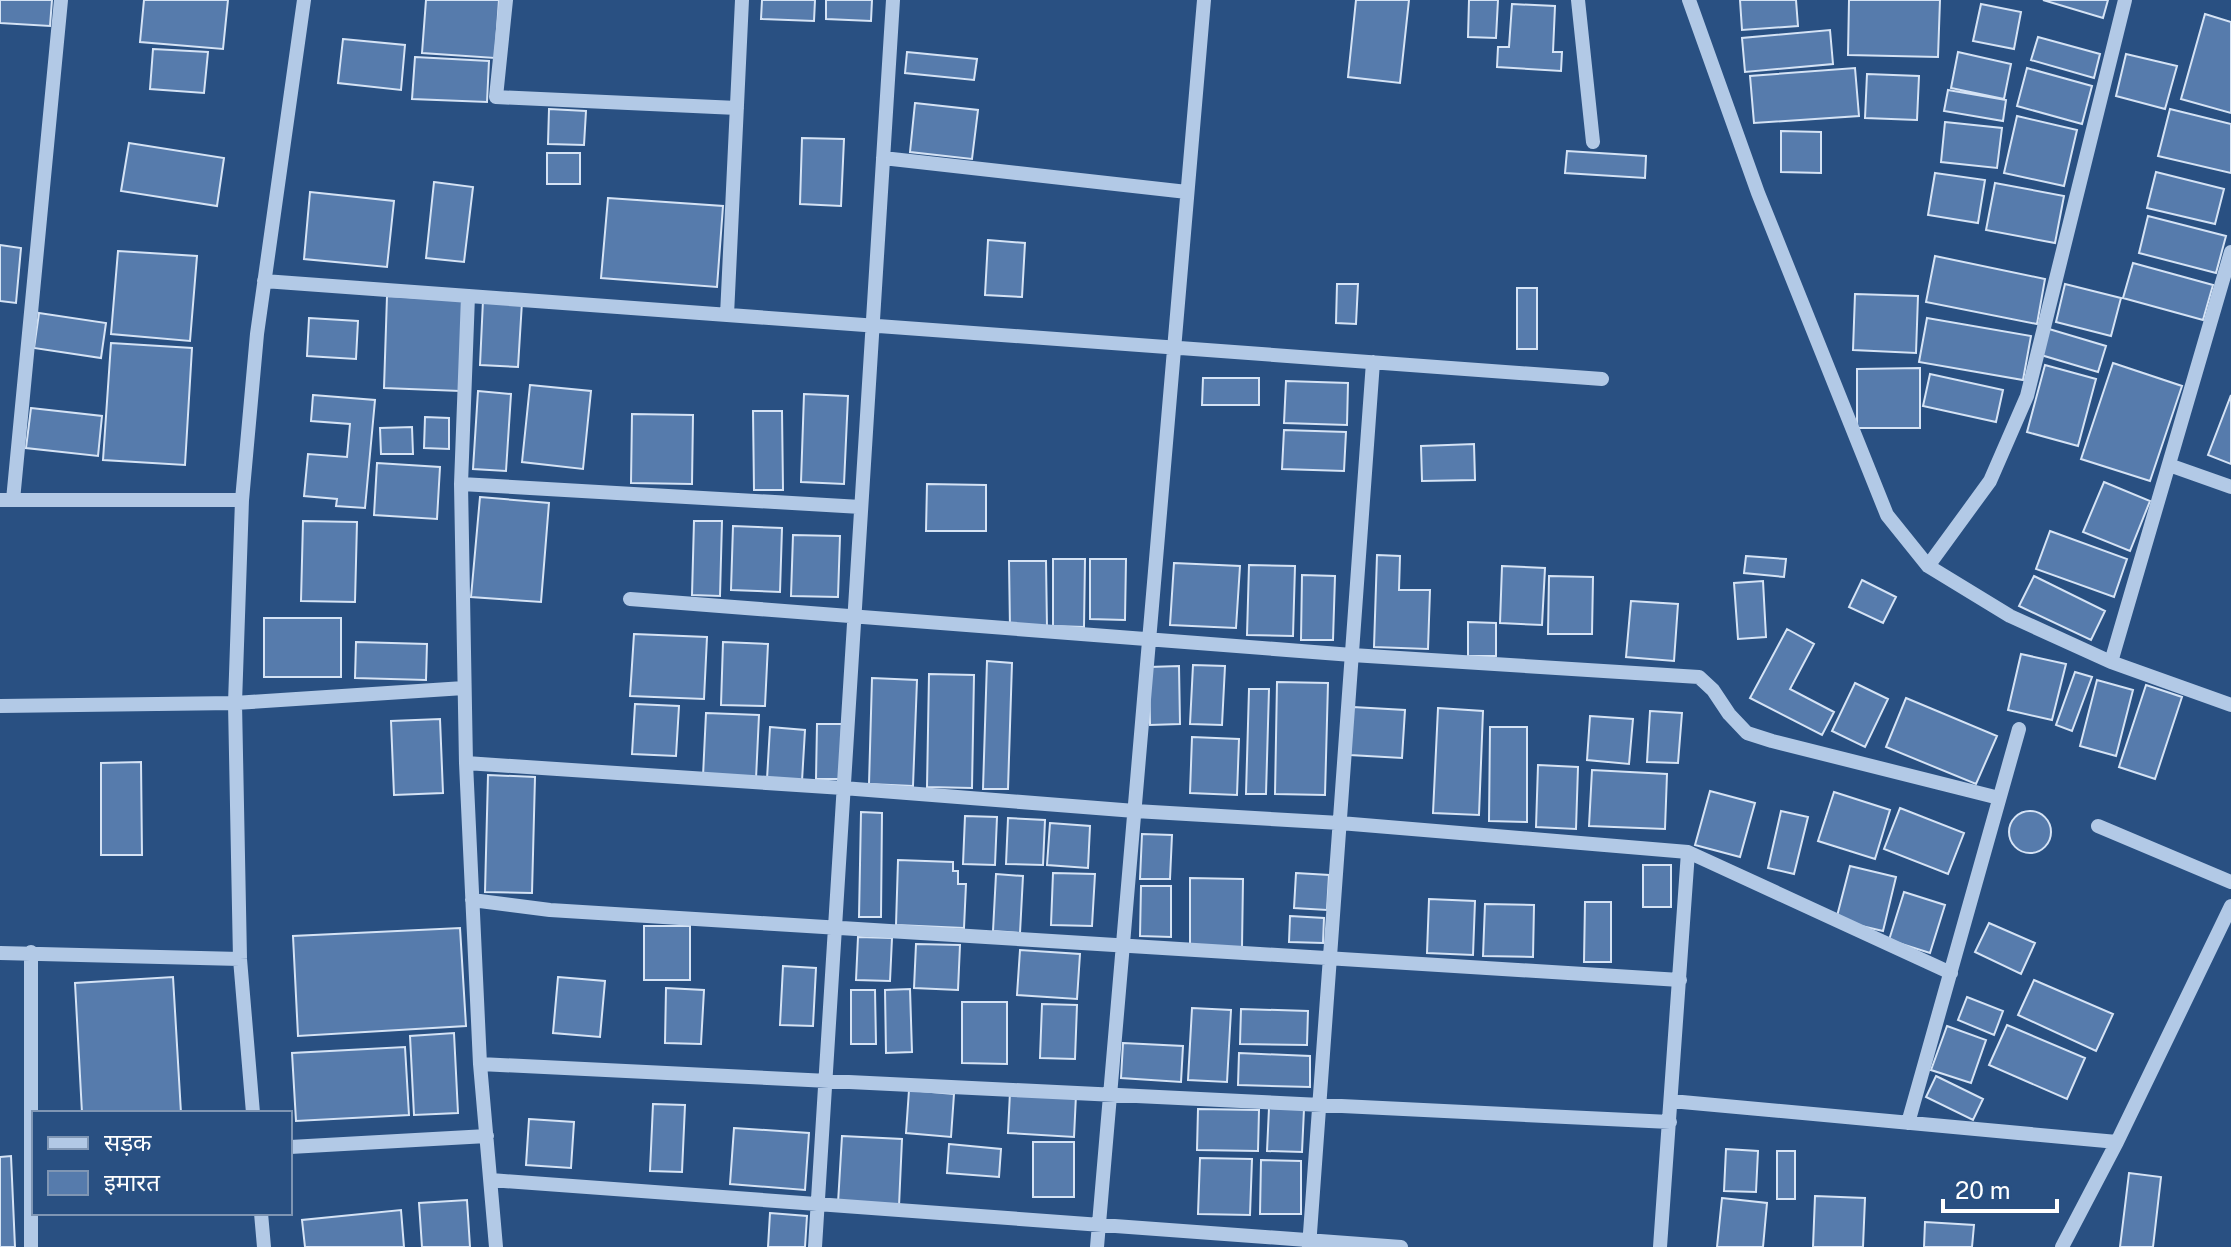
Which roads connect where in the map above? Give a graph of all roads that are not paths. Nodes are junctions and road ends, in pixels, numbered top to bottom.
1 (61, 0) edge
2 (304, 0) edge
3 (506, 0) edge
4 (742, 0) edge
5 (893, 0) edge
6 (1204, 0) edge
7 (1578, 0) edge
8 (1689, 0) edge
9 (2125, 0) edge
10 (737, 108) junction
11 (1593, 142) dead end
12 (883, 158) junction
13 (1187, 192) junction
14 (2231, 252) edge
15 (264, 281) junction
16 (468, 296) junction
17 (727, 315) junction
18 (872, 326) junction
19 (1174, 348) junction
20 (1373, 362) junction
21 (1602, 379) dead end
22 (2169, 465) junction
23 (461, 484) junction
24 (2231, 487) edge
25 (6, 500) edge
26 (242, 500) junction
27 (861, 507) junction
28 (1928, 566) junction
29 (630, 599) dead end
30 (854, 616) junction
31 (1149, 639) junction
32 (1352, 655) junction
33 (2111, 662) junction
34 (464, 688) junction
35 (235, 703) junction
36 (2231, 705) edge
37 (0, 706) edge
38 (2019, 729) dead end
39 (466, 763) junction
40 (843, 788) junction
41 (1999, 798) junction
42 (1135, 811) junction
43 (1340, 823) junction
44 (2098, 826) dead end
45 (1688, 852) junction
46 (2231, 882) edge
47 (472, 900) junction
48 (2231, 906) edge
49 (834, 928) junction
50 (1123, 945) junction
51 (31, 952) junction
52 (0, 953) edge
53 (1330, 958) junction
54 (240, 959) junction
55 (1951, 973) junction
56 (1680, 980) junction
57 (480, 1064) junction
58 (825, 1082) junction
59 (1111, 1096) junction
60 (1671, 1101) junction
61 (1320, 1106) junction
62 (253, 1111) edge
63 (1670, 1122) junction
64 (1908, 1123) junction
65 (487, 1136) junction
66 (2117, 1142) junction
67 (292, 1147) edge
68 (491, 1180) junction
69 (817, 1204) junction
70 (261, 1215) edge
71 (1099, 1225) junction
72 (1309, 1244) edge
73 (31, 1247) edge
74 (264, 1247) edge
75 (496, 1247) edge
76 (815, 1247) edge
77 (1097, 1247) edge
78 (1401, 1247) edge
79 (1660, 1247) edge
80 (2062, 1247) edge

1 - 25 street
2 - 15 street
3 - 10 street
4 - 10 street
5 - 12 street
6 - 13 street
7 - 11 street
8 - 28 street
9 - 28 street
10 - 17 street
12 - 13 street
12 - 18 street
13 - 19 street
14 - 22 street
15 - 16 street
15 - 26 street
16 - 17 street
16 - 23 street
17 - 18 street
18 - 19 street
18 - 27 street
19 - 20 street
19 - 31 street
20 - 21 street
20 - 32 street
22 - 24 street
22 - 33 street
23 - 27 street
23 - 34 street
25 - 26 street
26 - 35 street
27 - 30 street
28 - 33 street
29 - 30 street
30 - 31 street
30 - 40 street
31 - 32 street
31 - 42 street
32 - 41 street
32 - 43 street
33 - 36 street
34 - 35 street
34 - 39 street
35 - 37 street
35 - 54 street
38 - 41 street
39 - 40 street
39 - 47 street
40 - 42 street
40 - 49 street
41 - 55 street
42 - 43 street
42 - 50 street
43 - 45 street
43 - 53 street
44 - 46 street
45 - 55 street
45 - 56 street
47 - 49 street
47 - 57 street
48 - 66 street
49 - 50 street
49 - 58 street
50 - 53 street
50 - 59 street
51 - 52 street
51 - 54 street
51 - 73 street
53 - 56 street
53 - 61 street
54 - 62 street
55 - 64 street
56 - 60 street
57 - 58 street
57 - 65 street
58 - 59 street
58 - 69 street
59 - 61 street
59 - 71 street
60 - 63 street
60 - 64 street
61 - 63 street
61 - 72 street
63 - 79 street
64 - 66 street
65 - 67 street
65 - 68 street
66 - 80 street
68 - 69 street
68 - 75 street
69 - 71 street
69 - 76 street
70 - 74 street
71 - 72 street
71 - 77 street
72 - 78 street

